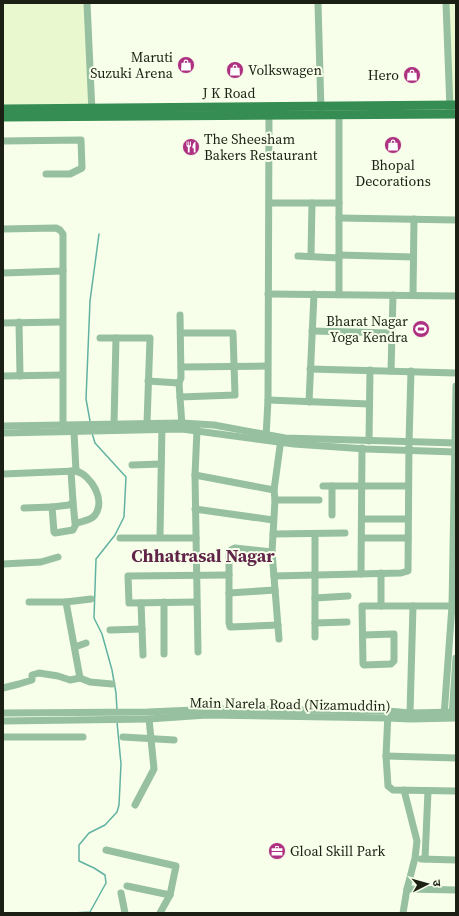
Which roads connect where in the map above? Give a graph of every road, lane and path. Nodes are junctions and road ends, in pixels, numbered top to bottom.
1 (87, 3) edge
2 (318, 3) edge
3 (446, 3) edge
4 (3, 109) edge
5 (453, 110) edge
6 (321, 111) junction
7 (92, 112) junction
8 (269, 115) junction
9 (339, 115) junction
10 (3, 117) edge
11 (3, 141) edge
12 (46, 174) dead end
13 (269, 203) junction
14 (312, 203) junction
15 (339, 203) junction
16 (339, 218) junction
17 (414, 219) junction
18 (456, 220) edge
19 (3, 229) edge
20 (298, 256) dead end
21 (311, 256) junction
22 (339, 256) junction
23 (413, 257) junction
24 (63, 272) junction
25 (3, 273) edge
26 (268, 294) junction
27 (314, 294) junction
28 (339, 294) junction
29 (393, 295) junction
30 (413, 295) junction
31 (456, 296) edge
32 (180, 315) dead end
33 (19, 322) junction
34 (62, 322) junction
35 (3, 323) edge
36 (312, 331) junction
37 (181, 334) junction
38 (392, 334) junction
39 (100, 338) dead end
40 (116, 338) junction
41 (233, 366) junction
42 (267, 366) junction
43 (181, 367) junction
44 (310, 369) junction
45 (370, 370) junction
46 (391, 371) junction
47 (411, 371) junction
48 (456, 373) edge
49 (62, 375) junction
50 (3, 376) edge
51 (20, 376) junction
52 (148, 381) junction
53 (179, 383) junction
54 (456, 386) edge
55 (180, 397) junction
56 (268, 400) junction
57 (309, 402) junction
58 (369, 404) junction
59 (147, 423) junction
60 (3, 426) edge
61 (108, 426) junction
62 (162, 426) junction
63 (182, 426) junction
64 (63, 428) junction
65 (80, 429) junction
66 (197, 430) junction
67 (3, 433) edge
68 (266, 437) junction
69 (281, 440) junction
70 (369, 441) junction
71 (409, 442) junction
72 (455, 443) edge
73 (362, 448) junction
74 (409, 450) junction
75 (455, 452) edge
76 (161, 464) junction
77 (132, 465) dead end
78 (74, 471) junction
79 (3, 474) edge
80 (195, 475) junction
81 (323, 486) dead end
82 (332, 486) junction
83 (362, 486) junction
84 (408, 486) junction
85 (274, 490) junction
86 (275, 500) junction
87 (319, 500) dead end
88 (73, 502) junction
89 (52, 507) junction
90 (24, 508) dead end
91 (195, 508) junction
92 (332, 515) dead end
93 (362, 519) junction
94 (408, 519) junction
95 (273, 520) junction
96 (76, 524) junction
97 (345, 533) dead end
98 (273, 534) junction
99 (315, 534) junction
100 (160, 537) junction
101 (120, 538) dead end
102 (196, 538) junction
103 (362, 538) junction
104 (408, 538) junction
105 (272, 552) junction
106 (58, 558) dead end
107 (454, 558) edge
108 (3, 564) edge
109 (381, 573) junction
110 (197, 574) junction
111 (361, 574) junction
112 (229, 575) junction
113 (314, 575) junction
114 (274, 576) junction
115 (275, 590) junction
116 (230, 593) junction
117 (348, 596) dead end
118 (454, 596) edge
119 (315, 598) junction
120 (91, 599) dead end
121 (29, 602) dead end
122 (66, 602) junction
123 (164, 602) junction
124 (197, 602) junction
125 (141, 603) junction
126 (382, 606) junction
127 (413, 606) junction
128 (452, 606) junction
129 (347, 622) dead end
130 (315, 623) junction
131 (278, 624) junction
132 (142, 628) junction
133 (110, 630) dead end
134 (363, 635) junction
135 (315, 637) dead end
136 (279, 639) dead end
137 (86, 643) dead end
138 (75, 647) junction
139 (198, 652) dead end
140 (164, 654) dead end
141 (143, 655) dead end
142 (456, 658) edge
143 (80, 678) junction
144 (112, 684) dead end
145 (3, 688) edge
146 (410, 713) junction
147 (3, 714) edge
148 (388, 714) junction
149 (113, 715) junction
150 (125, 715) junction
151 (444, 715) junction
152 (454, 715) edge
153 (149, 718) junction
154 (3, 721) edge
155 (3, 737) edge
156 (83, 737) dead end
157 (123, 737) dead end
158 (151, 739) junction
159 (174, 740) dead end
160 (386, 756) junction
161 (456, 758) edge
162 (404, 790) junction
163 (428, 791) junction
164 (456, 791) edge
165 (135, 805) dead end
166 (106, 850) dead end
167 (415, 858) junction
168 (425, 859) junction
169 (456, 860) edge
170 (127, 886) dead end
171 (407, 888) junction
172 (456, 890) edge
173 (121, 893) dead end
174 (170, 895) junction
175 (125, 913) edge
176 (160, 913) edge
177 (403, 913) edge

1 - 7 street
2 - 6 street
3 - 5 street
4 - 7 main road, J K Road
5 - 6 main road, J K Road
5 - 9 main road, J K Road
6 - 7 main road, J K Road
6 - 8 main road, J K Road
6 - 9 main road, J K Road
7 - 8 main road, J K Road
7 - 10 main road, J K Road
8 - 13 street
9 - 15 street
11 - 12 street
13 - 14 street
13 - 26 street
14 - 15 street
14 - 21 street
15 - 16 street
16 - 17 street
16 - 22 street
17 - 18 street
17 - 23 street
19 - 24 street
20 - 21 street
21 - 22 street
22 - 23 street
22 - 28 street
23 - 30 street
24 - 25 street
24 - 34 street
26 - 27 street
26 - 42 street
27 - 28 street
27 - 36 street
28 - 29 street
29 - 30 street
29 - 38 street
30 - 31 street
32 - 37 street
33 - 34 street
33 - 35 street
33 - 51 street
34 - 49 street
36 - 38 street
36 - 44 street
37 - 41 street
37 - 43 street
38 - 46 street
39 - 40 street
40 - 52 street
40 - 61 street
41 - 42 street
41 - 43 street
41 - 55 street
42 - 56 street
43 - 53 street
44 - 45 street
44 - 57 street
45 - 46 street
45 - 58 street
46 - 47 street
47 - 48 street
47 - 71 street
49 - 51 street
49 - 64 street
50 - 51 street
52 - 53 street
52 - 59 street
53 - 55 street
54 - 72 street
55 - 63 street
56 - 57 street
56 - 68 street
57 - 58 street
58 - 70 street
59 - 61 street
59 - 62 street
60 - 64 street
61 - 62 street
61 - 65 street
62 - 63 street
62 - 76 street
63 - 66 street
63 - 68 street
64 - 65 street
64 - 65 street
64 - 67 street
65 - 78 street
66 - 68 street
66 - 80 street
68 - 69 street
69 - 70 street
69 - 73 street
69 - 85 street
70 - 71 street
71 - 72 street
71 - 74 street
72 - 75 street
73 - 74 street
73 - 83 street
74 - 75 street
74 - 84 street
75 - 107 street
76 - 77 street
76 - 100 street
78 - 79 street
78 - 88 street
78 - 96 street
80 - 85 street
80 - 91 street
81 - 82 street
82 - 83 street
82 - 92 street
83 - 84 street
83 - 93 street
84 - 94 street
85 - 86 street
86 - 87 street
86 - 95 street
88 - 89 street
88 - 96 street
89 - 90 street
89 - 96 street
91 - 95 street
91 - 102 street
93 - 94 street
93 - 103 street
94 - 104 street
95 - 98 street
97 - 99 street
98 - 99 street
98 - 105 street
99 - 113 street
100 - 101 street
100 - 102 street
102 - 110 street
103 - 104 street
103 - 111 street
104 - 109 street
105 - 112 street
105 - 114 street
106 - 108 street
107 - 118 street
109 - 111 street
109 - 126 street
110 - 112 street
110 - 124 street
110 - 125 street
111 - 113 street
112 - 116 street
113 - 114 street
113 - 119 street
114 - 115 street
115 - 116 street
115 - 131 street
116 - 131 street
117 - 119 street
118 - 128 street
119 - 130 street
120 - 122 street
121 - 122 street
122 - 138 street
123 - 124 street
123 - 125 street
123 - 140 street
124 - 139 street
125 - 132 street
126 - 127 street
126 - 134 street
127 - 128 street
127 - 146 street
128 - 151 street
129 - 130 street
130 - 135 street
131 - 136 street
132 - 133 street
132 - 141 street
134 - 134 street
137 - 138 street
138 - 143 street
142 - 152 street
143 - 144 street
143 - 145 street
146 - 148 street, Main Narela Road (Nizamuddin)
146 - 151 street, Main Narela Road (Nizamuddin)
147 - 149 street
148 - 150 street, Main Narela Road (Nizamuddin)
148 - 151 street, Main Narela Road (Nizamuddin)
148 - 153 street, Main Narela Road (Nizamuddin)
148 - 160 street
149 - 150 street
149 - 154 street
150 - 153 street, Main Narela Road (Nizamuddin)
151 - 152 street, Main Narela Road (Nizamuddin)
153 - 158 street
155 - 156 street
157 - 158 street
158 - 159 street
158 - 165 street
160 - 161 street
160 - 162 street
162 - 163 street
162 - 167 street
163 - 164 street
163 - 168 street
166 - 174 street
167 - 168 street
167 - 171 street
168 - 169 street
170 - 174 street
171 - 172 street
171 - 177 street
173 - 175 street
174 - 176 street

